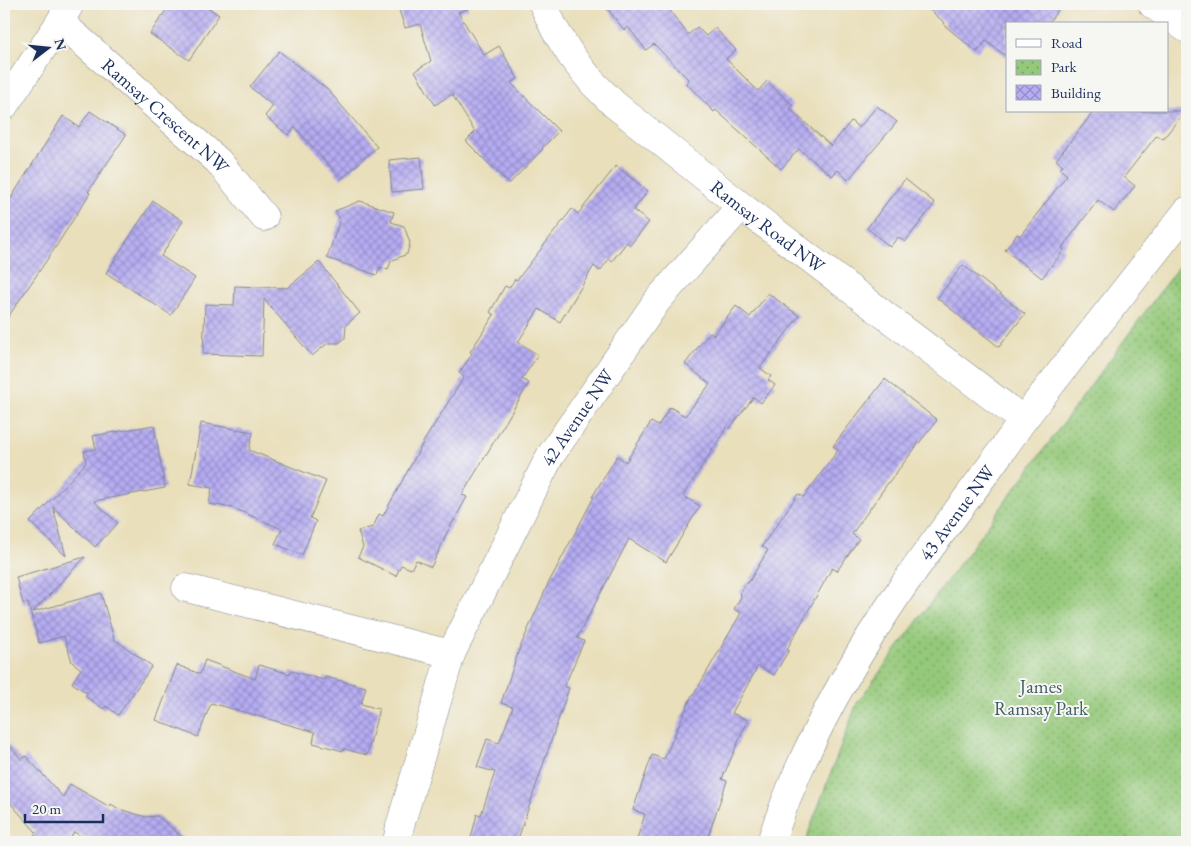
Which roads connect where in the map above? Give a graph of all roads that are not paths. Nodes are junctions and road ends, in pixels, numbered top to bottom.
1 (543, 4) edge
2 (1152, 4) edge
3 (65, 13) edge
4 (1187, 29) edge
5 (4, 106) edge
6 (741, 206) junction
7 (1187, 211) edge
8 (264, 217) dead end
9 (1023, 420) junction
10 (186, 588) dead end
11 (451, 654) junction
12 (397, 842) edge
13 (771, 842) edge

1 - 6 street, Ramsay Road NW
2 - 4 street
3 - 5 street, Ramsay Crescent NW
3 - 8 street, Ramsay Crescent NW
6 - 9 street, Ramsay Road NW
6 - 11 street, 42 Avenue NW
7 - 9 street, 43 Avenue NW
9 - 13 street, 43 Avenue NW
10 - 11 street
11 - 12 street, 42 Avenue NW

